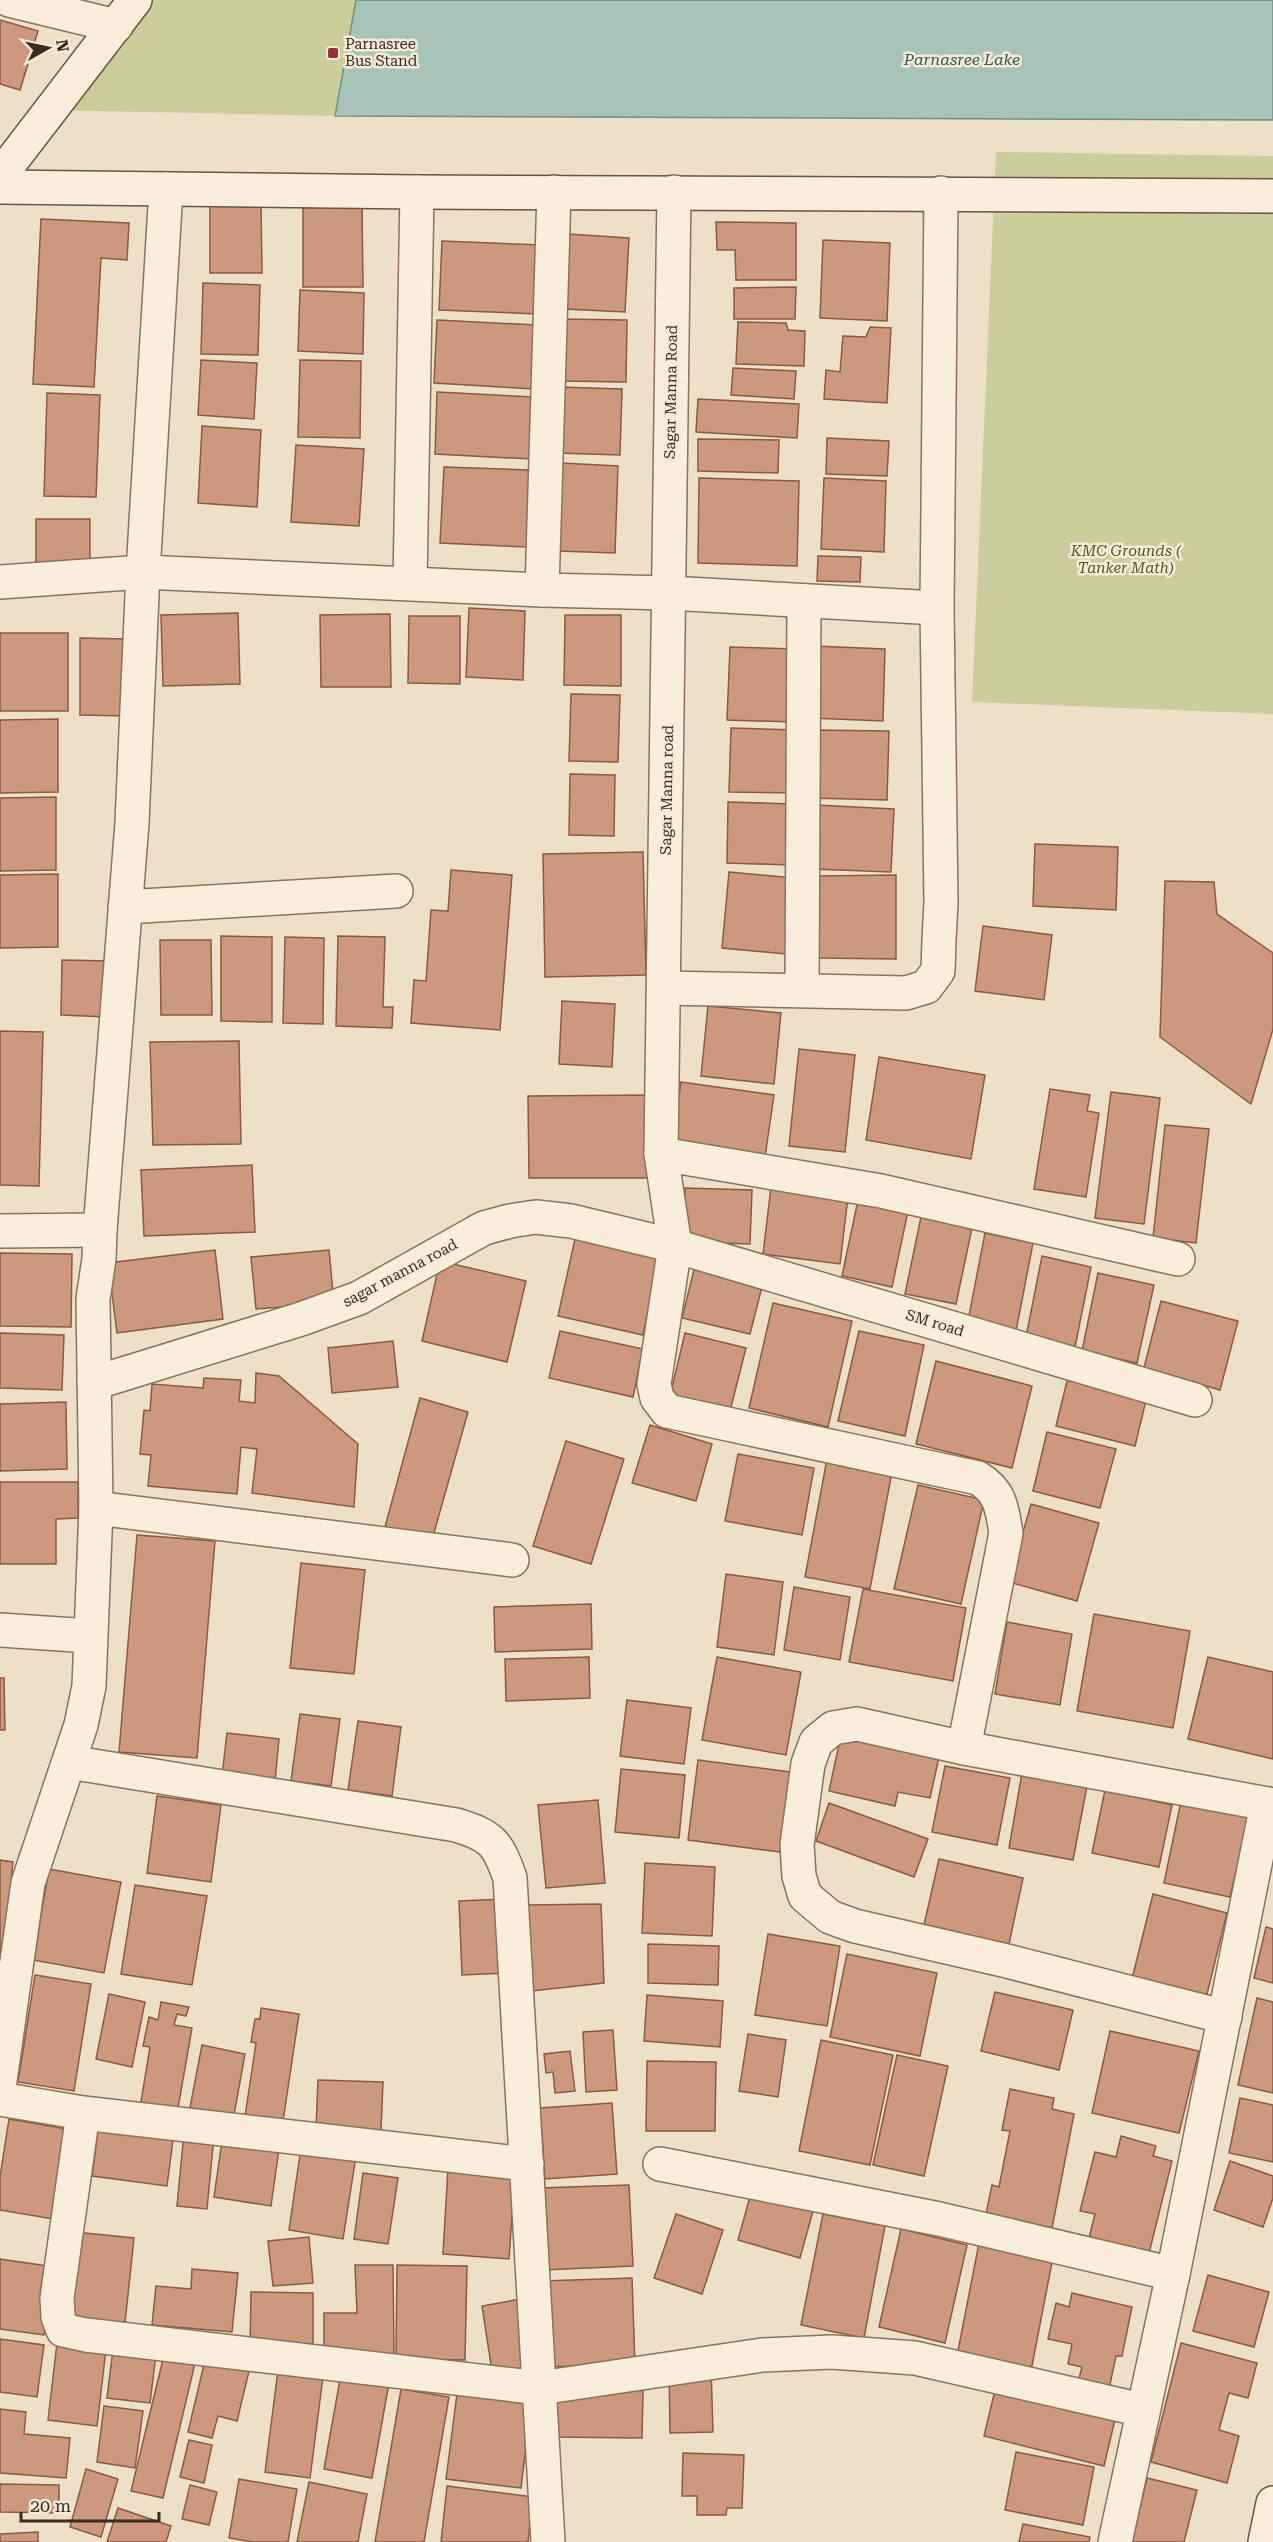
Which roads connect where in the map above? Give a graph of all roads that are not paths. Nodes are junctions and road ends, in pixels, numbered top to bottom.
1 (9, 0) edge
2 (135, 0) edge
3 (116, 26) junction
4 (0, 176) edge
5 (0, 187) edge
6 (166, 189) junction
7 (417, 192) junction
8 (554, 192) junction
9 (674, 192) junction
10 (941, 193) junction
11 (1273, 196) edge
12 (143, 572) junction
13 (0, 582) edge
14 (410, 583) junction
15 (542, 590) junction
16 (669, 592) junction
17 (804, 601) junction
18 (937, 608) junction
19 (396, 891) dead end
20 (125, 907) junction
21 (664, 988) junction
22 (802, 990) junction
23 (661, 1155) junction
24 (100, 1230) junction
25 (0, 1231) edge
26 (675, 1246) junction
27 (1178, 1258) dead end
28 (94, 1383) junction
29 (1195, 1400) dead end
30 (96, 1508) junction
31 (512, 1560) dead end
32 (0, 1630) edge
33 (90, 1635) junction
34 (964, 1748) junction
35 (69, 1762) junction
36 (1270, 1804) edge
37 (1225, 2017) junction
38 (0, 2081) edge
39 (0, 2099) edge
40 (82, 2113) junction
41 (527, 2164) junction
42 (660, 2164) dead end
43 (1173, 2274) junction
44 (540, 2388) junction
45 (1142, 2410) junction
46 (1273, 2503) edge
47 (548, 2542) edge
48 (1114, 2542) edge
49 (1265, 2542) edge

1 - 3 street
2 - 3 street
3 - 4 street
5 - 6 street
6 - 7 street
6 - 12 street
7 - 8 street
7 - 14 street
8 - 9 street
8 - 15 street
9 - 10 street
9 - 16 street, Sagar Manna Road
10 - 11 street
10 - 18 street
12 - 13 street
12 - 14 street
12 - 20 street
14 - 15 street
15 - 16 street
16 - 17 street
16 - 21 street, Sagar Manna road
17 - 18 street
17 - 22 street
18 - 22 street
19 - 20 street
20 - 24 street
21 - 22 street
21 - 23 street, Sagar Manna road
23 - 26 street, Sagar Manna road
23 - 27 street
24 - 25 street
24 - 28 street
26 - 28 street, sagar manna road
26 - 29 street, SM road
26 - 34 street, Sagar Manna road
28 - 30 street
30 - 31 street
30 - 33 street
32 - 33 street
33 - 35 street
34 - 36 street
34 - 37 street
35 - 38 street
35 - 41 street
36 - 37 street
37 - 43 street
39 - 40 street
40 - 41 street
40 - 44 street
41 - 44 street
42 - 43 street
43 - 45 street
44 - 45 street
44 - 47 street
45 - 48 street
46 - 49 street

